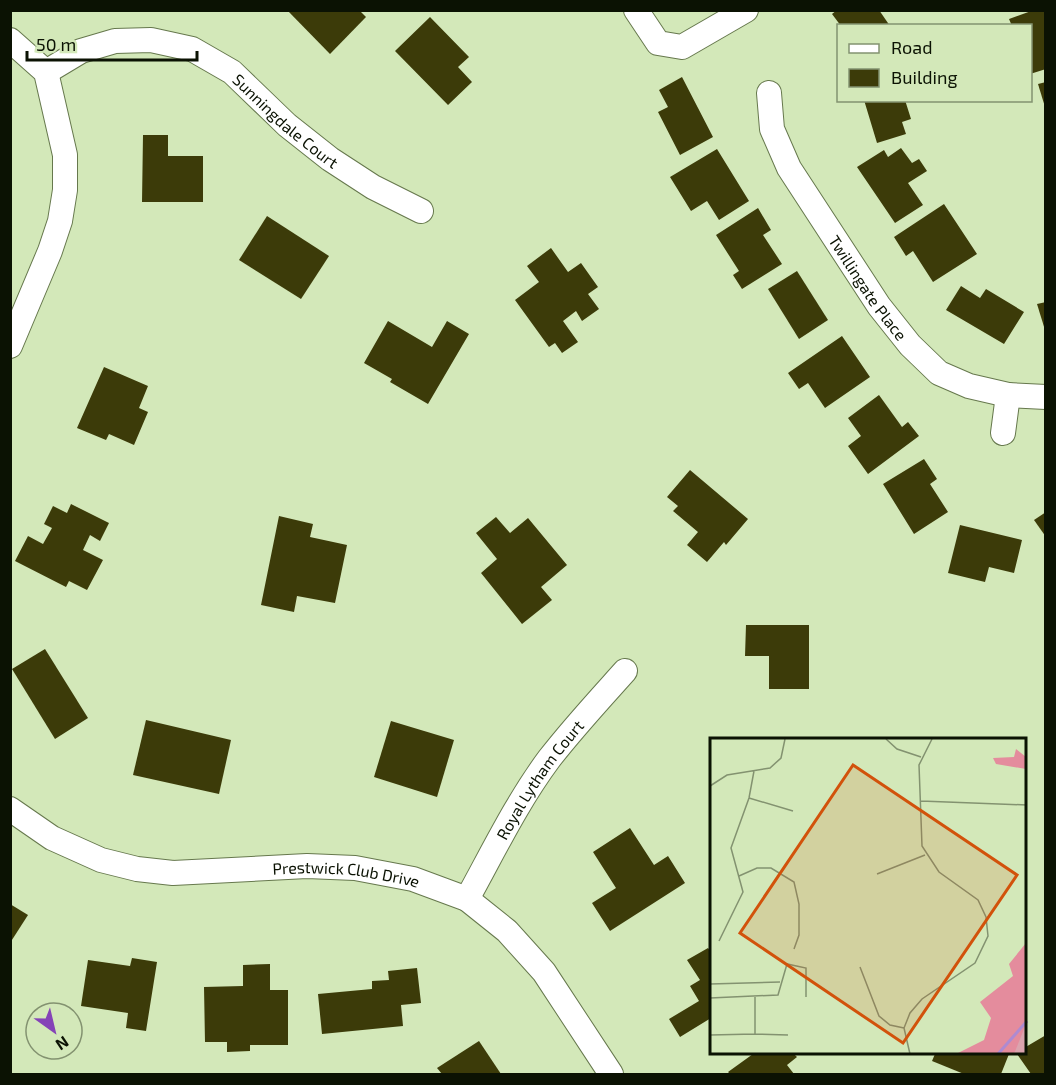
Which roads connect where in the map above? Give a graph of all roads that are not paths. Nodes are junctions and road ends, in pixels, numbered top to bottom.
1 (636, 10) edge
2 (746, 10) edge
3 (10, 40) edge
4 (46, 72) junction
5 (769, 93) dead end
6 (421, 211) dead end
7 (10, 346) edge
8 (1008, 395) junction
9 (1046, 397) edge
10 (1003, 433) dead end
11 (625, 671) dead end
12 (10, 809) edge
13 (467, 899) junction
14 (611, 1074) edge

1 - 2 street
3 - 4 street
4 - 6 street, Sunningdale Court
4 - 7 street
5 - 8 street, Twillingate Place
8 - 9 street, Twillingate Place
8 - 10 street
11 - 13 street, Royal Lytham Court
12 - 13 street, Prestwick Club Drive
13 - 14 street, Prestwick Club Drive

